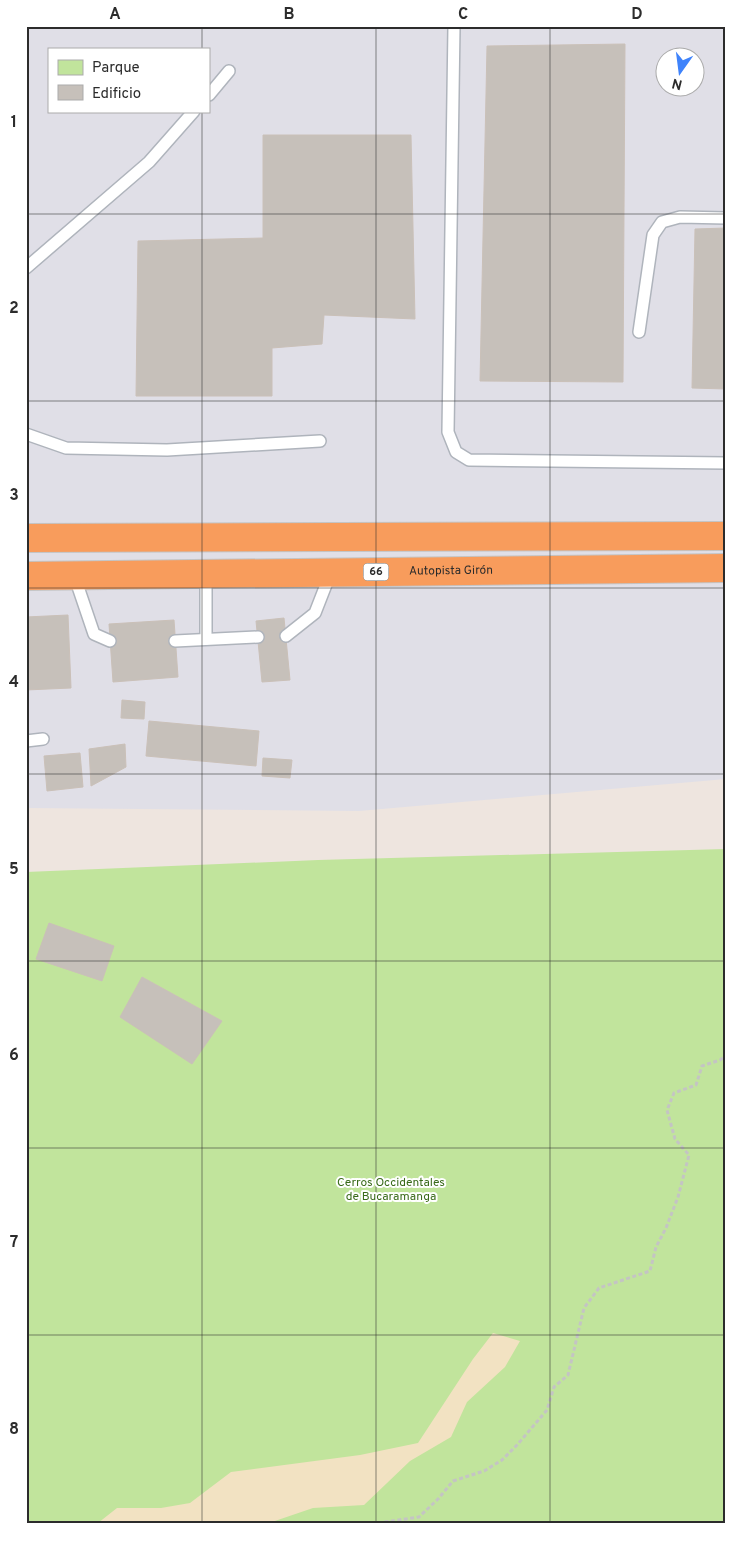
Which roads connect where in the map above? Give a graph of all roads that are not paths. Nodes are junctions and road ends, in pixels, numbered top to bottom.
1 (454, 26) edge
2 (229, 71) dead end
3 (210, 94) edge
4 (193, 112) edge
5 (726, 218) edge
6 (26, 268) edge
7 (639, 332) dead end
8 (26, 434) edge
9 (320, 441) dead end
10 (726, 463) edge
11 (726, 536) edge
12 (26, 538) edge
13 (726, 568) edge
14 (331, 572) junction
15 (206, 574) junction
16 (26, 576) edge
17 (74, 576) junction
18 (286, 636) dead end
19 (258, 638) dead end
20 (206, 639) junction
21 (110, 641) dead end
22 (175, 641) dead end
23 (43, 739) dead end
24 (26, 741) edge

1 - 10 lane
2 - 3 lane
4 - 6 lane
5 - 7 lane
8 - 9 lane
11 - 12 highway
13 - 14 highway, Autopista Girón / 66
14 - 15 highway, Autopista Girón / 66
14 - 18 lane
15 - 17 highway, Autopista Girón / 66
15 - 20 lane
16 - 17 highway, Autopista Girón / 66
17 - 21 lane
19 - 20 lane
20 - 22 lane
23 - 24 lane

